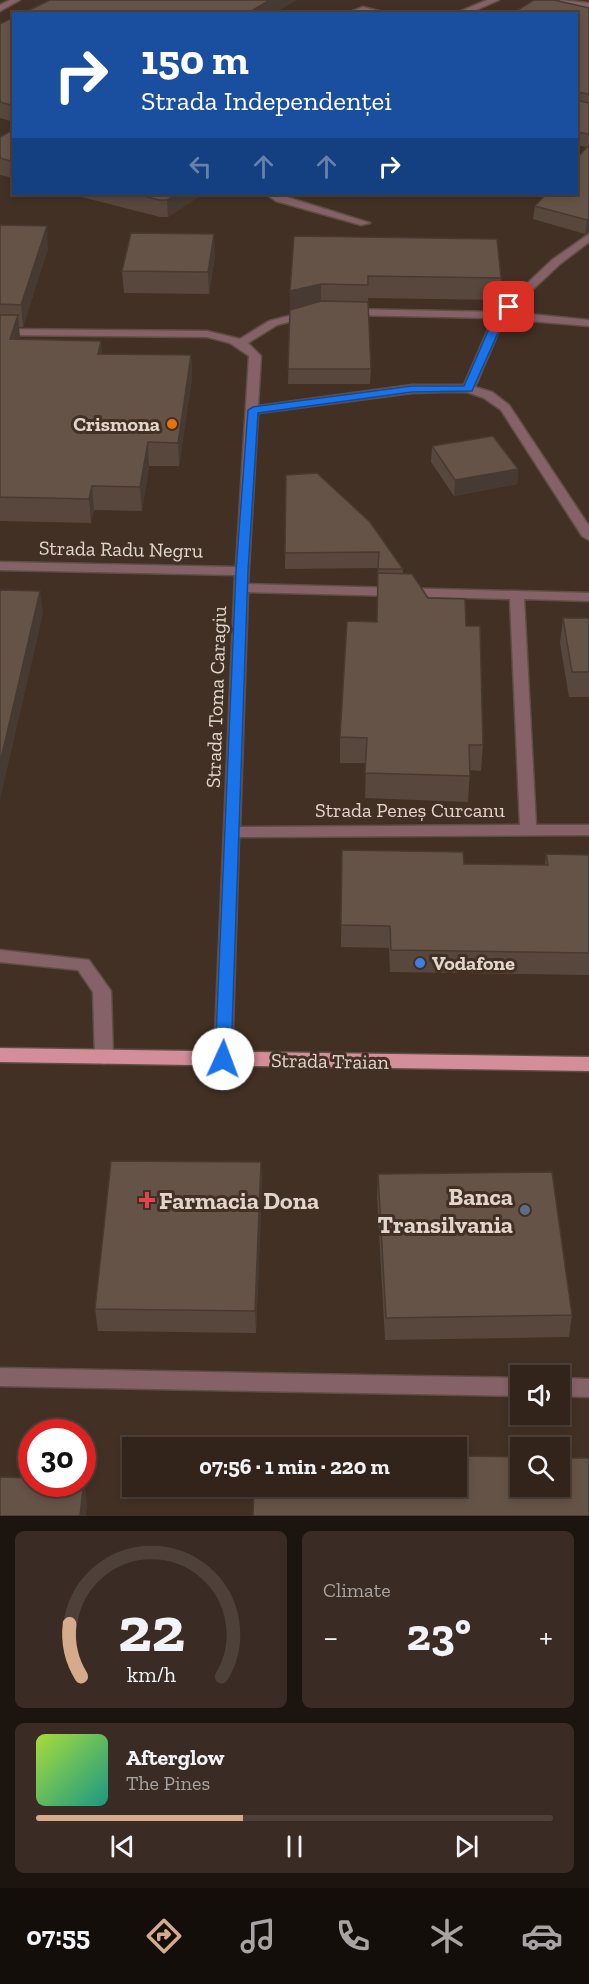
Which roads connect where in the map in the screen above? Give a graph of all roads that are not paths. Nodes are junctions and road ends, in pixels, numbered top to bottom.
1 (16, 0) edge
2 (495, 0) edge
3 (564, 0) edge
4 (589, 6) edge
5 (0, 8) edge
6 (356, 12) edge
7 (372, 12) edge
8 (463, 12) edge
9 (274, 195) edge
10 (365, 224) dead end
11 (589, 237) edge
12 (500, 315) junction
13 (589, 323) edge
14 (0, 332) edge
15 (241, 343) junction
16 (468, 389) junction
17 (253, 410) junction
18 (589, 536) edge
19 (0, 566) edge
20 (242, 571) junction
21 (241, 588) junction
22 (517, 596) junction
23 (589, 597) edge
24 (589, 830) edge
25 (528, 831) junction
26 (232, 832) junction
27 (0, 956) edge
28 (0, 1055) edge
29 (104, 1057) junction
30 (223, 1059) junction
31 (589, 1064) edge
32 (0, 1377) edge
33 (510, 1387) edge
34 (570, 1387) edge
35 (589, 1388) edge

1 - 5 street
2 - 8 street
3 - 4 street
6 - 7 street
9 - 10 street
11 - 12 street
12 - 13 street
12 - 15 street
12 - 16 street
14 - 15 street
15 - 17 street, Strada Toma Caragiu
16 - 17 street
16 - 18 street
17 - 20 street, Strada Toma Caragiu
19 - 20 street, Strada Radu Negru
20 - 21 street, Strada Toma Caragiu
21 - 22 street
21 - 26 street, Strada Toma Caragiu
22 - 23 street
22 - 25 street
24 - 25 street, Strada Peneș Curcanu
25 - 26 street, Strada Peneș Curcanu
26 - 30 street, Strada Toma Caragiu
27 - 29 street
28 - 29 main road, Strada Traian
29 - 30 main road, Strada Traian
30 - 31 main road, Strada Traian
32 - 33 street
34 - 35 street

